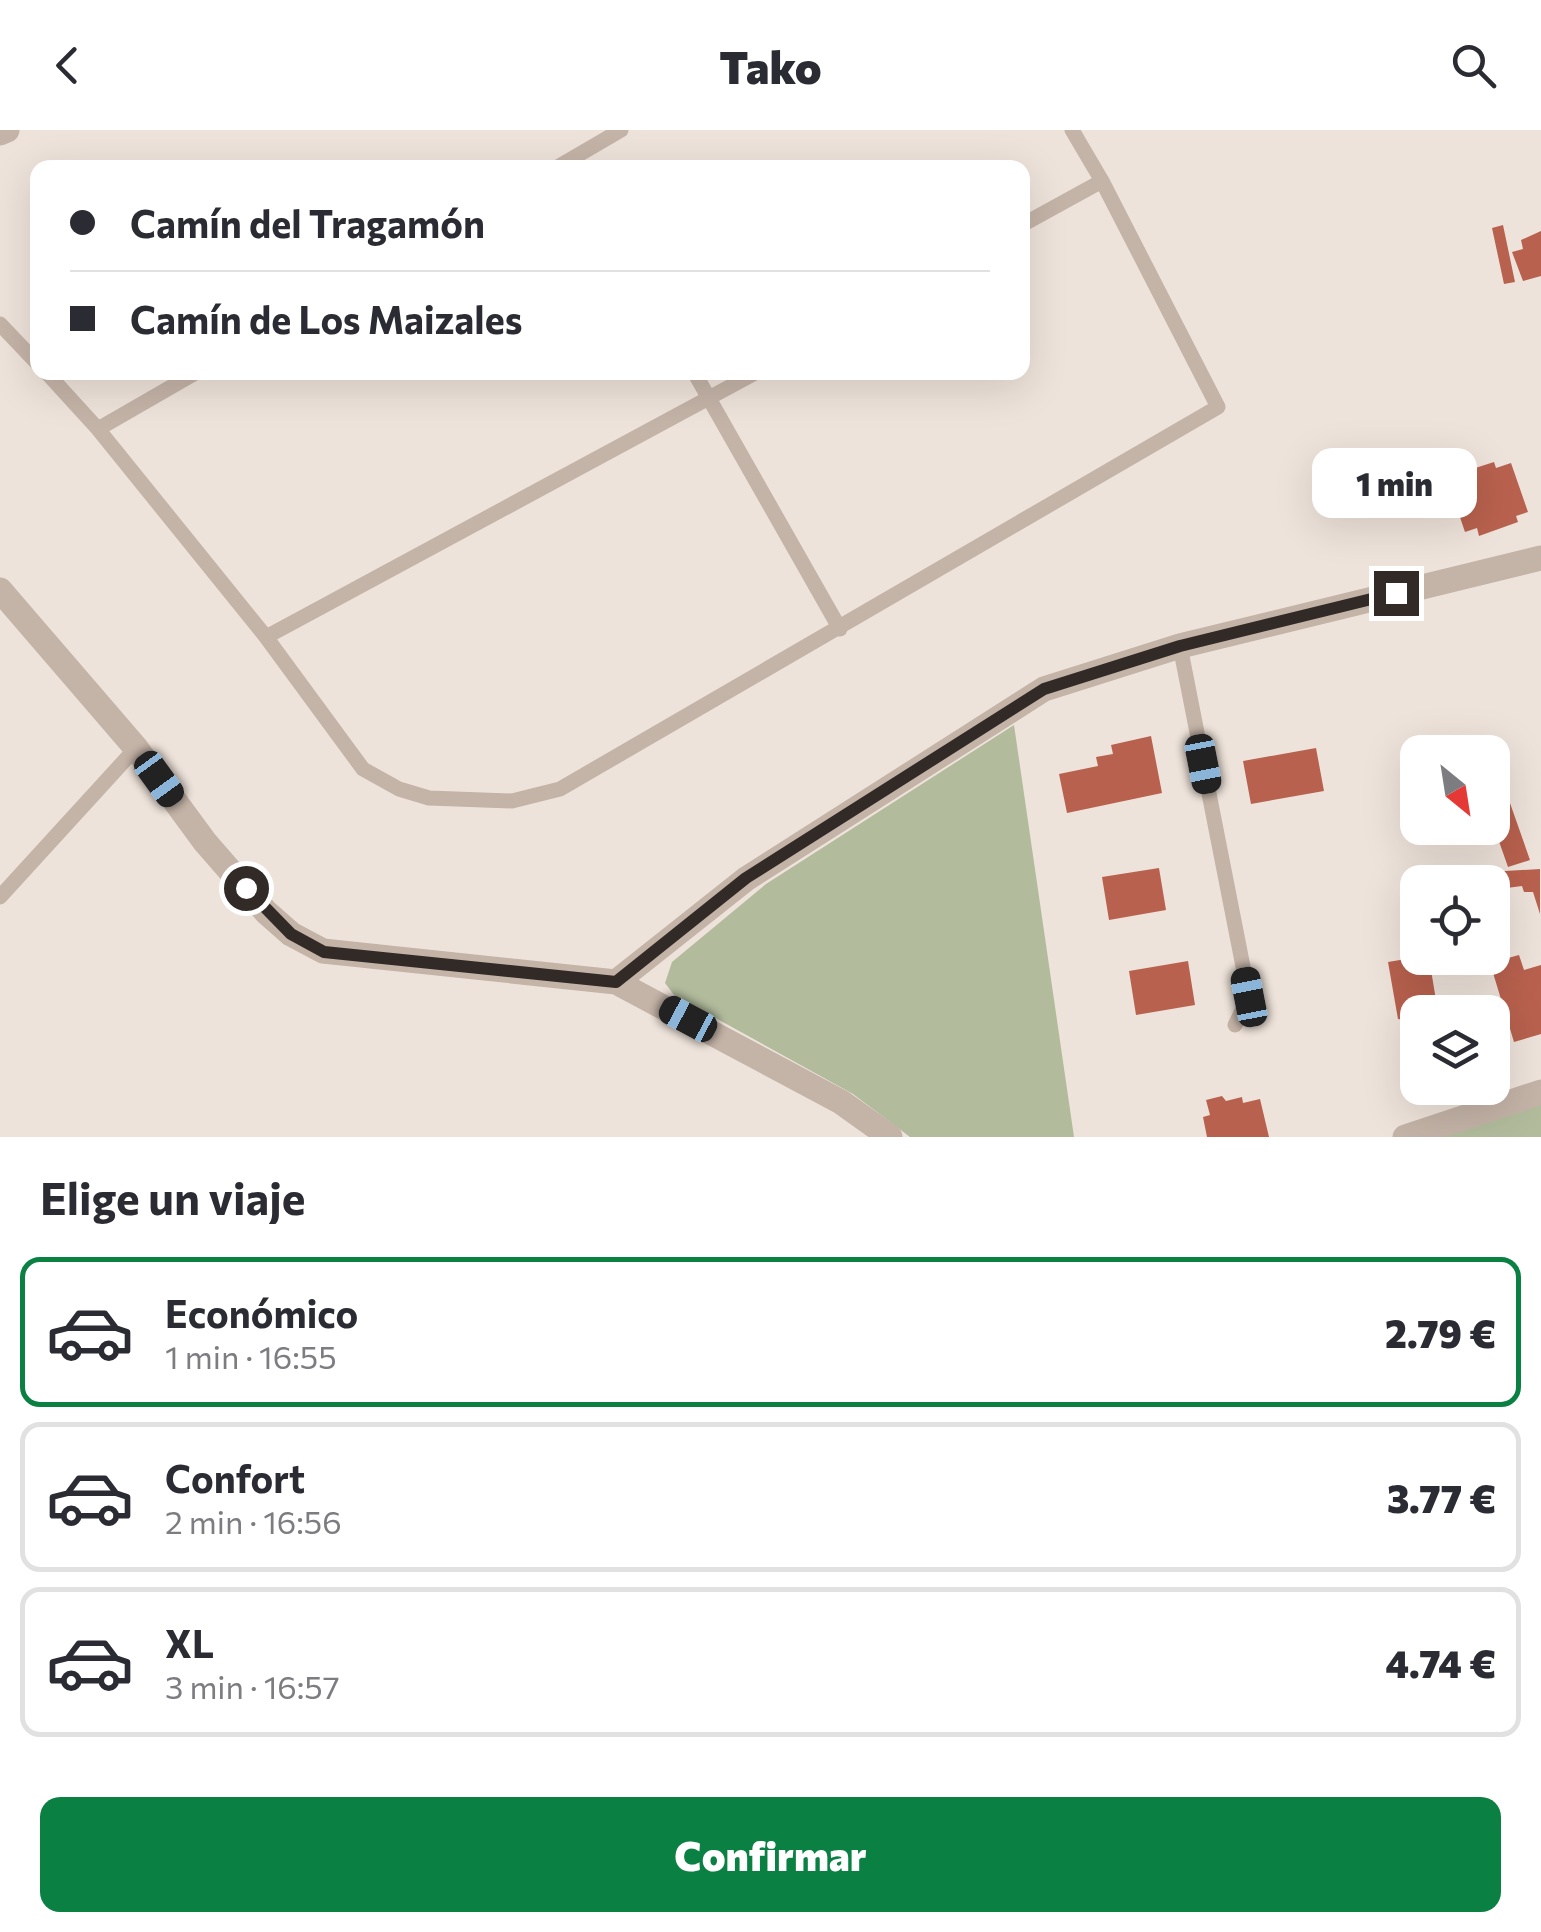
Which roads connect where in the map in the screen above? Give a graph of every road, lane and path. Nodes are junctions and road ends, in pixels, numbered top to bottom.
1 (621, 130) edge
2 (1072, 130) edge
3 (583, 160) edge
4 (1102, 181) junction
5 (1030, 221) edge
6 (0, 324) edge
7 (30, 356) edge
8 (53, 380) edge
9 (183, 380) edge
10 (698, 380) edge
11 (743, 380) edge
12 (708, 400) junction
13 (98, 429) junction
14 (1541, 558) edge
15 (0, 590) edge
16 (840, 629) junction
17 (266, 637) junction
18 (1180, 646) junction
19 (136, 748) junction
20 (0, 897) edge
21 (616, 982) junction
22 (1235, 1025) dead end
23 (1541, 1092) edge
24 (890, 1137) edge
25 (1405, 1137) edge

1 - 3 lane
2 - 4 lane
4 - 5 lane
4 - 16 lane
6 - 7 lane
8 - 13 lane
9 - 13 lane
10 - 12 lane
11 - 12 lane
12 - 16 lane
12 - 17 lane
13 - 17 lane
14 - 18 street
15 - 19 street
16 - 17 lane
18 - 21 street
18 - 22 lane
19 - 20 lane
19 - 21 street
21 - 24 street
23 - 25 street

